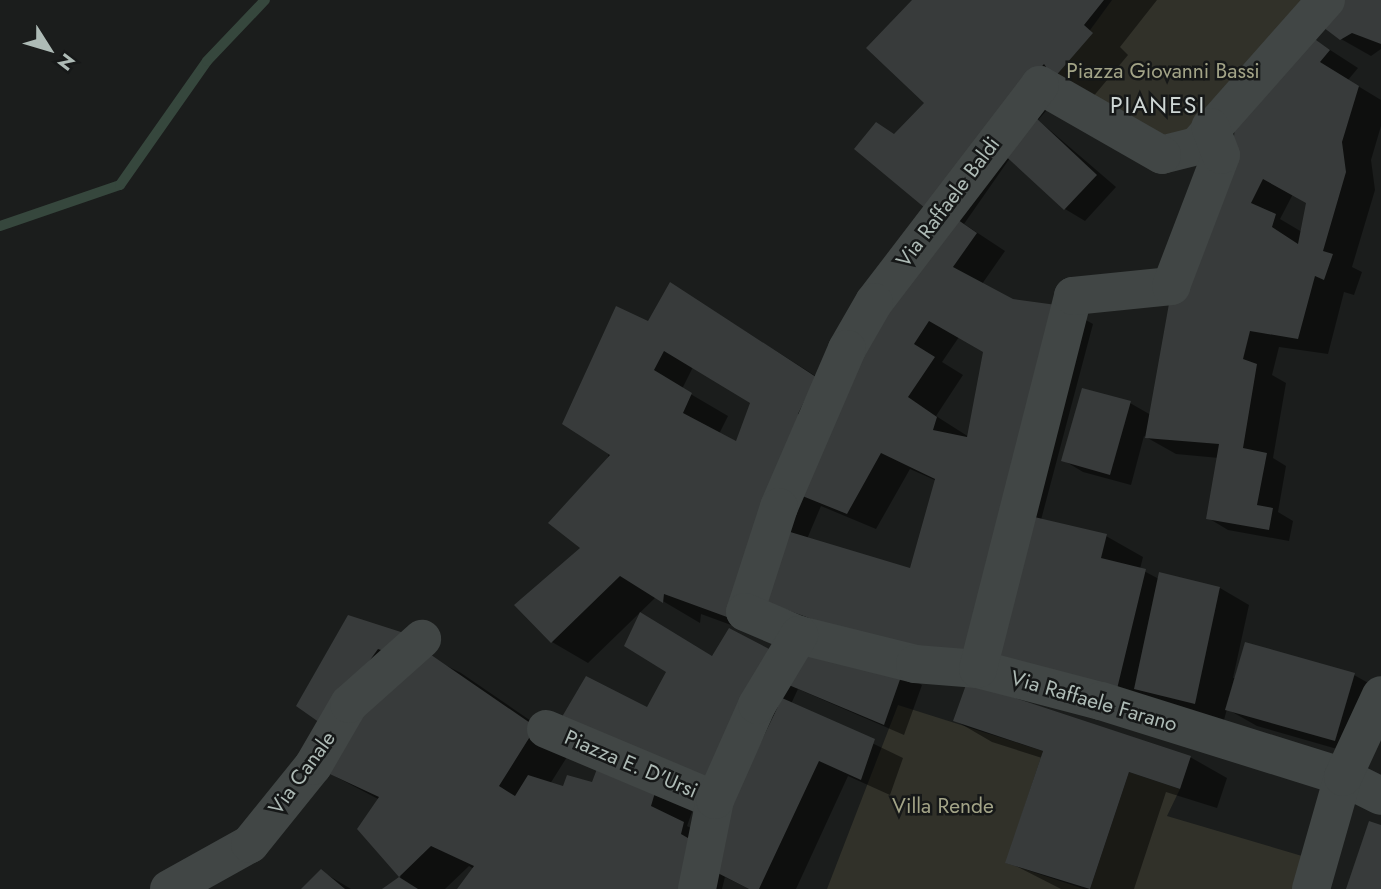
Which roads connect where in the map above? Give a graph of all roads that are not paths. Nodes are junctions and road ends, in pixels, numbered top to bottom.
1 (1326, 0) edge
2 (1210, 127) junction
3 (799, 635) junction
4 (422, 639) dead end
5 (978, 669) junction
6 (1381, 695) edge
7 (546, 729) dead end
8 (1343, 777) junction
9 (1381, 796) edge
10 (715, 800) junction
11 (169, 889) edge
12 (697, 889) edge
13 (1311, 889) edge

1 - 2 street, Via Raffaele Baldi
2 - 3 street, Via Raffaele Baldi
2 - 5 street
3 - 5 street, Via Raffaele Farano
3 - 10 street
4 - 11 street, Via Canale
5 - 8 street, Via Raffaele Farano
6 - 8 street
7 - 10 street, Piazza E. D'Ursi
8 - 9 street, Via Raffaele Farano
8 - 13 street
10 - 12 street

